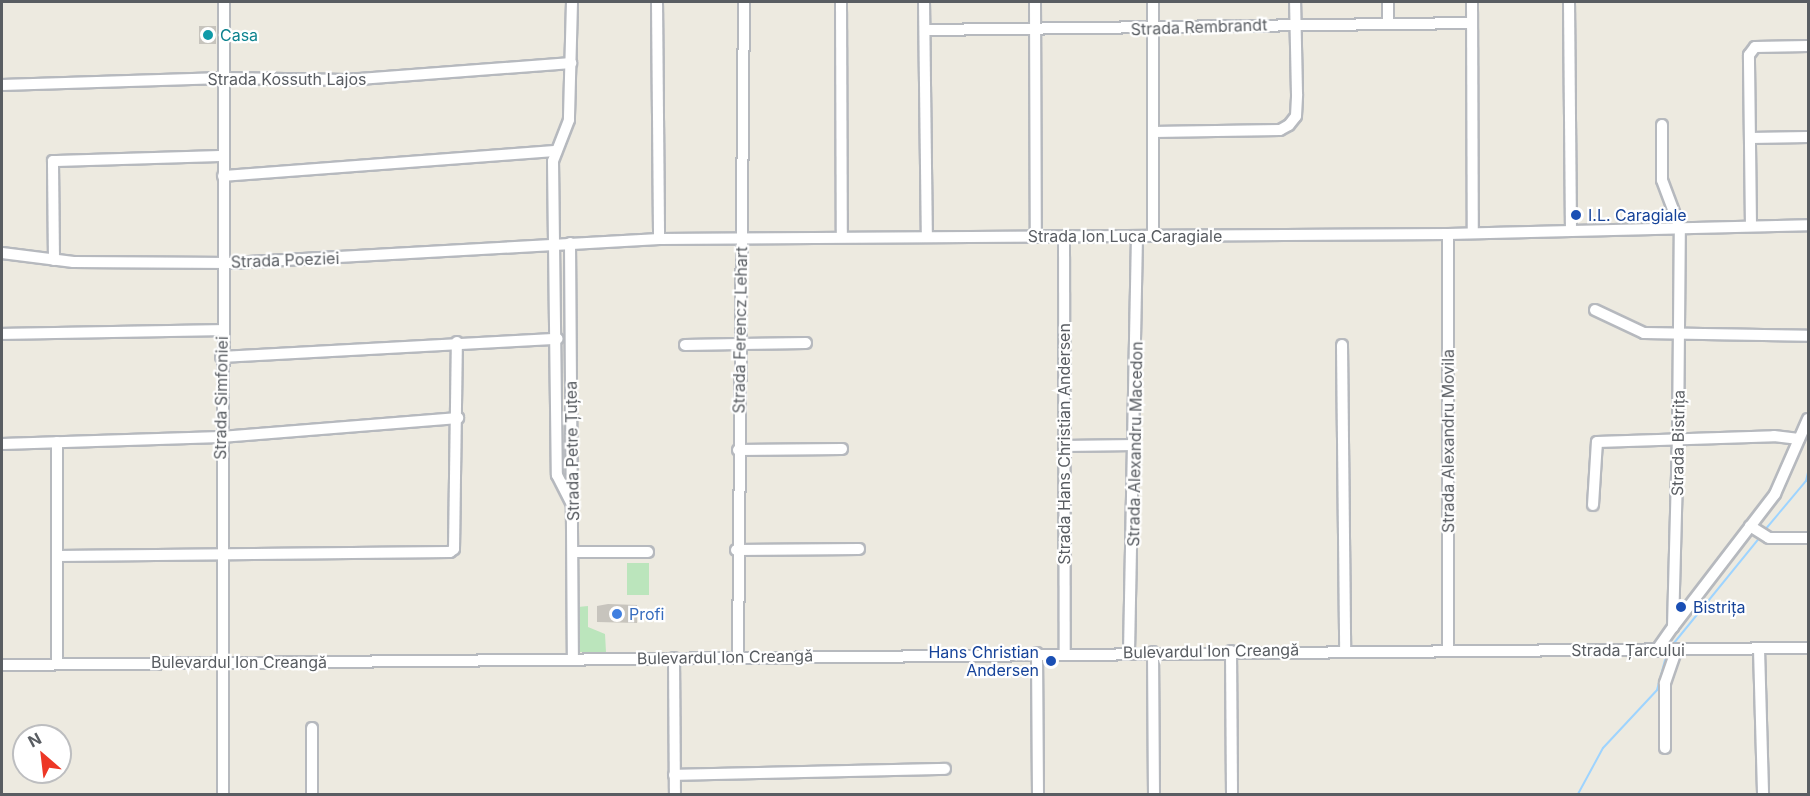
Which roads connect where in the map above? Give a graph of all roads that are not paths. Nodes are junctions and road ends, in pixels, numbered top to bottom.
1 (224, 2) edge
2 (572, 2) edge
3 (657, 2) edge
4 (744, 2) edge
5 (841, 2) edge
6 (924, 2) edge
7 (1035, 2) edge
8 (1153, 2) edge
9 (1295, 2) edge
10 (1388, 2) edge
11 (1472, 2) edge
12 (1569, 2) edge
13 (1388, 22) junction
14 (1472, 23) junction
15 (1295, 24) junction
16 (1153, 28) junction
17 (1035, 29) junction
18 (925, 30) junction
19 (1809, 46) edge
20 (572, 63) junction
21 (224, 78) junction
22 (2, 86) edge
23 (1662, 125) dead end
24 (1153, 132) junction
25 (1809, 137) edge
26 (1750, 138) junction
27 (556, 151) junction
28 (223, 156) junction
29 (223, 176) junction
30 (1809, 225) edge
31 (1751, 226) junction
32 (1680, 228) junction
33 (1571, 231) junction
34 (1473, 233) junction
35 (1448, 234) junction
36 (1064, 236) junction
37 (1137, 236) junction
38 (1153, 236) junction
39 (842, 237) junction
40 (927, 237) junction
41 (1036, 237) junction
42 (742, 238) junction
43 (659, 239) junction
44 (570, 243) junction
45 (556, 244) junction
46 (2, 253) edge
47 (54, 260) junction
48 (221, 262) junction
49 (1595, 310) dead end
50 (222, 330) junction
51 (1679, 333) junction
52 (2, 334) edge
53 (1809, 336) edge
54 (457, 342) junction
55 (558, 343) junction
56 (806, 343) dead end
57 (739, 344) junction
58 (685, 345) dead end
59 (1342, 345) dead end
60 (571, 348) junction
61 (221, 357) junction
62 (458, 418) junction
63 (1809, 419) edge
64 (220, 437) junction
65 (1799, 439) junction
66 (1678, 441) junction
67 (57, 442) junction
68 (2, 444) edge
69 (1135, 445) junction
70 (1064, 446) junction
71 (842, 449) dead end
72 (738, 450) junction
73 (1593, 505) dead end
74 (573, 507) junction
75 (1755, 529) junction
76 (1809, 538) edge
77 (859, 549) dead end
78 (736, 550) junction
79 (573, 552) junction
80 (648, 552) dead end
81 (222, 555) junction
82 (58, 556) junction
83 (1673, 627) junction
84 (1809, 648) edge
85 (1448, 649) junction
86 (1759, 649) junction
87 (1345, 650) junction
88 (1231, 651) junction
89 (1656, 651) junction
90 (1676, 651) junction
91 (1130, 652) junction
92 (1153, 652) junction
93 (1037, 653) junction
94 (1065, 653) junction
95 (674, 658) junction
96 (738, 658) junction
97 (573, 659) junction
98 (57, 664) junction
99 (225, 664) junction
100 (2, 665) edge
101 (312, 728) dead end
102 (1665, 748) dead end
103 (945, 769) dead end
104 (674, 775) junction
105 (223, 795) edge
106 (312, 795) edge
107 (675, 795) edge
108 (1038, 795) edge
109 (1154, 795) edge
110 (1232, 795) edge
111 (1762, 795) edge

1 - 21 street, Strada Simfoniei
2 - 20 street
3 - 43 street
4 - 42 street, Strada Ferencz Lehart
5 - 39 street
6 - 18 street
7 - 17 street
8 - 16 street
9 - 15 street
10 - 13 street
11 - 14 street
12 - 33 street
13 - 14 street, Strada Rembrandt
13 - 15 street, Strada Rembrandt
14 - 34 street
15 - 16 street, Strada Rembrandt
15 - 24 street
16 - 17 street, Strada Rembrandt
16 - 24 street
17 - 18 street, Strada Rembrandt
17 - 41 street
18 - 40 street
19 - 26 street
20 - 21 street, Strada Kossuth Lajos
20 - 27 street
21 - 22 street, Strada Kossuth Lajos
21 - 28 street, Strada Simfoniei
23 - 32 street
24 - 38 street
25 - 26 street
26 - 31 street
27 - 29 street
27 - 45 street
28 - 29 street, Strada Simfoniei
28 - 47 street
29 - 48 street, Strada Simfoniei
30 - 31 street, Strada Ion Luca Caragiale
31 - 32 street, Strada Ion Luca Caragiale
32 - 33 street, Strada Ion Luca Caragiale
32 - 51 street, Strada Bistrița
33 - 34 street, Strada Ion Luca Caragiale
34 - 35 street, Strada Ion Luca Caragiale
35 - 38 street, Strada Ion Luca Caragiale
35 - 85 street, Strada Alexandru Movila
36 - 37 street, Strada Ion Luca Caragiale
36 - 41 street, Strada Ion Luca Caragiale
36 - 70 street, Strada Hans Christian Andersen
37 - 38 street, Strada Ion Luca Caragiale
37 - 69 street, Strada Alexandru Macedon
39 - 40 street, Strada Ion Luca Caragiale
39 - 42 street, Strada Ion Luca Caragiale
40 - 41 street, Strada Ion Luca Caragiale
42 - 43 street, Strada Ion Luca Caragiale
42 - 57 street, Strada Ferencz Lehart
43 - 44 street, Strada Ion Luca Caragiale
44 - 45 street, Strada Poeziei
44 - 60 street, Strada Petre Țuțea
45 - 48 street, Strada Poeziei
45 - 55 street
46 - 47 street, Strada Poeziei
47 - 48 street, Strada Poeziei
48 - 50 street, Strada Simfoniei
49 - 51 street
50 - 52 street
50 - 61 street, Strada Simfoniei
51 - 53 street
51 - 66 street, Strada Bistrița
54 - 55 street
54 - 61 street
54 - 62 street
55 - 60 street
55 - 74 street
56 - 57 street
57 - 58 street
57 - 72 street, Strada Ferencz Lehart
59 - 87 street
60 - 74 street, Strada Petre Țuțea
61 - 64 street, Strada Simfoniei
62 - 64 street
62 - 81 street
63 - 65 street
64 - 67 street
64 - 81 street, Strada Simfoniei
65 - 66 street
65 - 75 street
66 - 73 street
66 - 83 street, Strada Bistrița
67 - 68 street
67 - 82 street
69 - 70 street
69 - 91 street, Strada Alexandru Macedon
70 - 94 street, Strada Hans Christian Andersen
71 - 72 street
72 - 78 street, Strada Ferencz Lehart
74 - 79 street, Strada Petre Țuțea
75 - 76 street
75 - 83 street
77 - 78 street
78 - 96 street, Strada Ferencz Lehart
79 - 80 street
79 - 97 street, Strada Petre Țuțea
81 - 82 street
81 - 99 street, Strada Simfoniei
82 - 98 street
83 - 89 street
84 - 86 street, Strada Țarcului
85 - 87 street, Bulevardul Ion Creangă
85 - 89 street, Strada Țarcului
86 - 90 street, Strada Țarcului
86 - 111 street
87 - 88 street, Bulevardul Ion Creangă
88 - 92 street, Bulevardul Ion Creangă
88 - 110 street
89 - 90 street, Strada Țarcului
90 - 102 street
91 - 92 street, Bulevardul Ion Creangă
91 - 94 street, Bulevardul Ion Creangă
92 - 109 street
93 - 94 street, Bulevardul Ion Creangă
93 - 96 street, Bulevardul Ion Creangă
93 - 108 street
95 - 96 street, Bulevardul Ion Creangă
95 - 97 street, Bulevardul Ion Creangă
95 - 104 street
97 - 99 street, Bulevardul Ion Creangă
98 - 99 street, Bulevardul Ion Creangă
98 - 100 street, Bulevardul Ion Creangă
99 - 105 street, Strada Simfoniei
101 - 106 street
103 - 104 street
104 - 107 street

